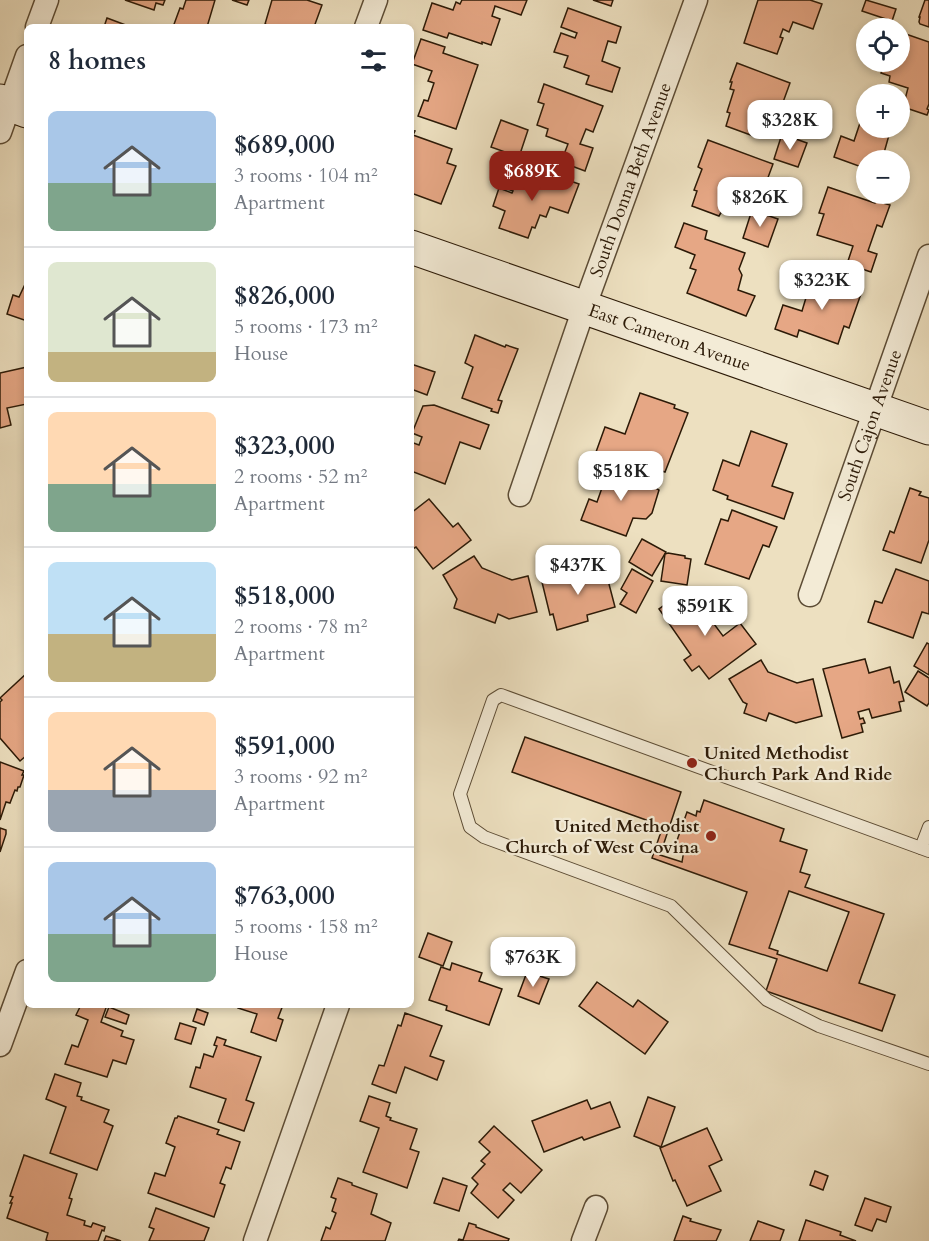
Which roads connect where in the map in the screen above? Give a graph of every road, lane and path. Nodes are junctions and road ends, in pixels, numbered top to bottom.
1 (47, 0) edge
2 (376, 0) edge
3 (696, 0) edge
4 (38, 24) edge
5 (367, 24) edge
6 (24, 65) edge
7 (9, 112) edge
8 (414, 248) edge
9 (929, 256) edge
10 (584, 308) junction
11 (875, 410) junction
12 (929, 428) edge
13 (520, 495) dead end
14 (810, 595) dead end
15 (929, 827) edge
16 (925, 850) edge
17 (24, 979) edge
18 (337, 1008) edge
19 (0, 1045) edge
20 (929, 1064) edge
21 (596, 1207) dead end
22 (255, 1241) edge
23 (583, 1241) edge

1 - 4 street
2 - 5 street
3 - 10 street, South Donna Beth Avenue
6 - 7 street
8 - 10 main road, East Cameron Avenue
9 - 11 street, South Cajon Avenue
10 - 11 main road, East Cameron Avenue
10 - 13 street, South Donna Beth Avenue
11 - 12 main road, East Cameron Avenue
11 - 14 street, South Cajon Avenue
15 - 16 lane
16 - 20 lane
17 - 19 street
18 - 22 street
21 - 23 street

